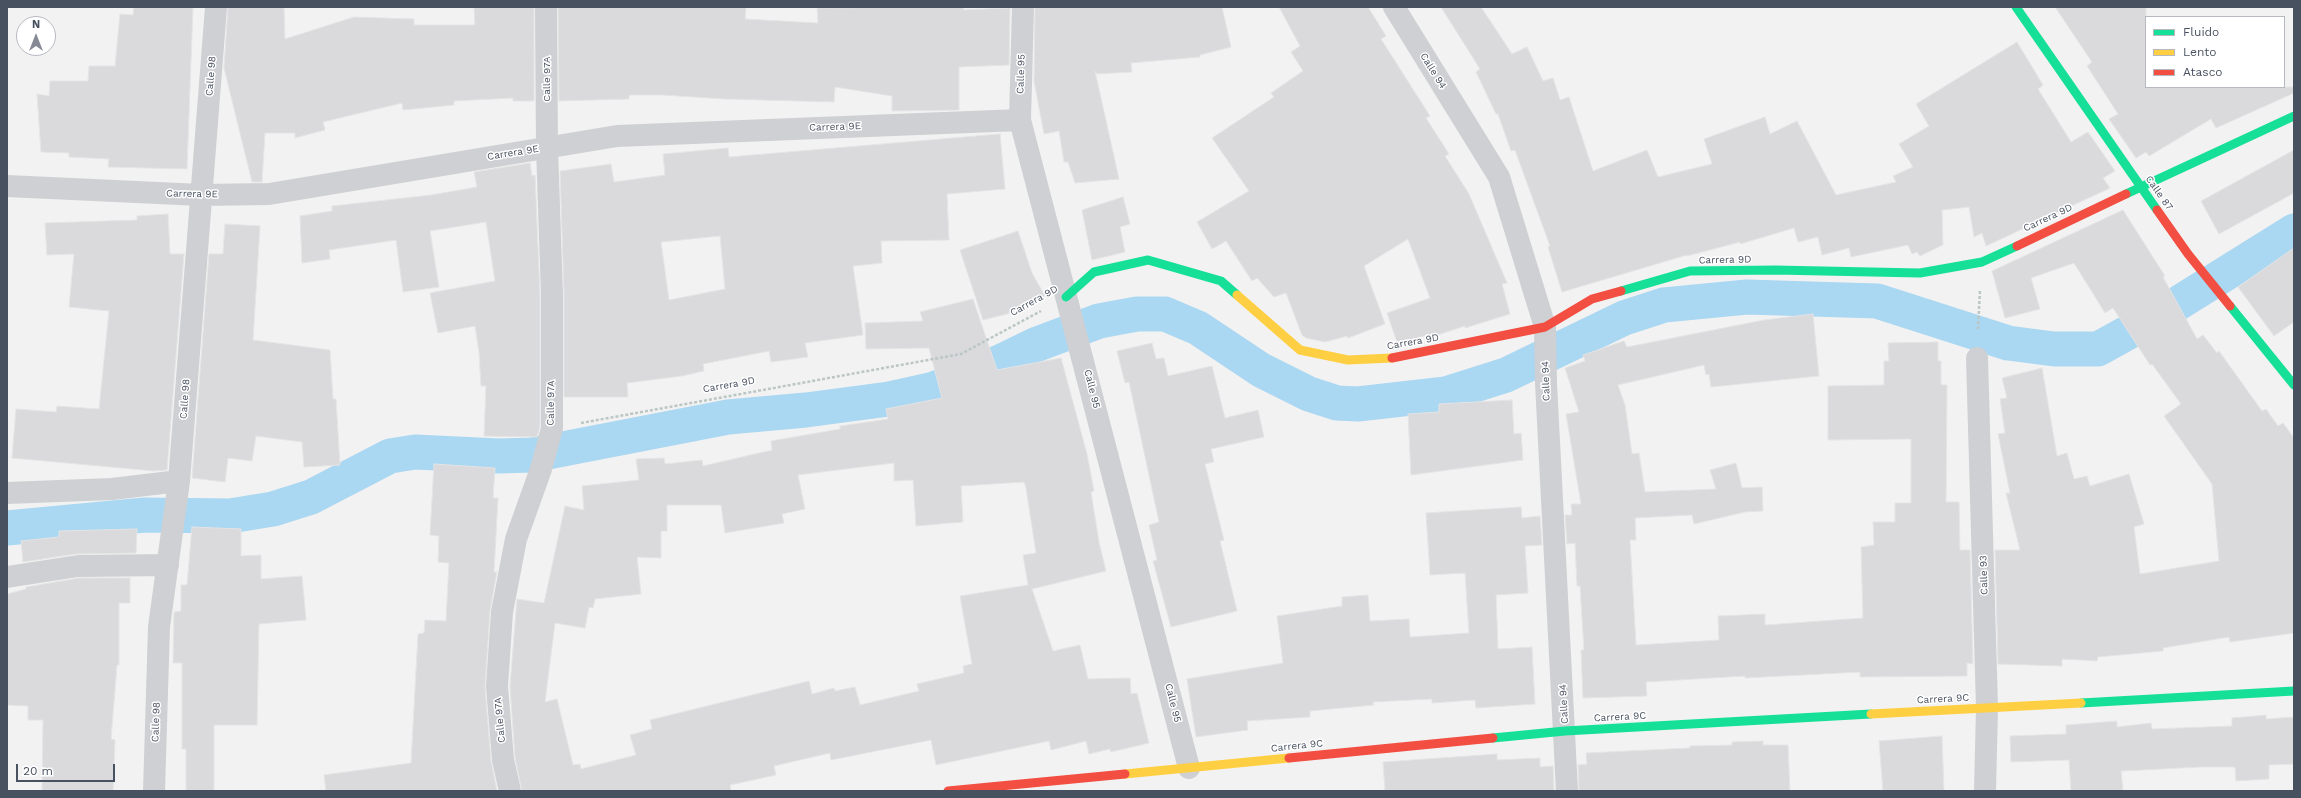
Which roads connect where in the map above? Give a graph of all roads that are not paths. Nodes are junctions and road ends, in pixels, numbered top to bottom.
1 (216, 7) edge
2 (546, 7) edge
3 (1023, 7) edge
4 (1394, 7) edge
5 (2016, 7) edge
6 (2294, 116) edge
7 (1020, 120) junction
8 (547, 148) junction
9 (7, 186) edge
10 (2141, 186) junction
11 (201, 195) junction
12 (1067, 301) junction
13 (1545, 331) junction
14 (1977, 358) road end
15 (2294, 385) edge
16 (179, 483) junction
17 (7, 493) edge
18 (168, 563) junction
19 (7, 577) edge
20 (2294, 691) edge
21 (1988, 708) junction
22 (1565, 731) junction
23 (1189, 768) junction
24 (154, 791) edge
25 (510, 791) edge
26 (948, 791) edge
27 (1567, 791) edge
28 (1985, 791) edge

1 - 11 street, Calle 98
2 - 8 street, Calle 97A
3 - 7 street, Calle 95
4 - 13 street, Calle 94
5 - 10 street, Calle 87
6 - 10 street, Carrera 9D
7 - 8 street, Carrera 9E
7 - 12 street, Calle 95
8 - 11 street, Carrera 9E
8 - 25 street, Calle 97A
9 - 11 street, Carrera 9E
10 - 13 street, Carrera 9D
10 - 15 street, Calle 87
11 - 16 street, Calle 98
12 - 13 street, Carrera 9D
12 - 23 street, Calle 95
13 - 22 street, Calle 94
14 - 21 street, Calle 93
16 - 17 street
16 - 18 street, Calle 98
18 - 19 street
18 - 24 street, Calle 98
20 - 21 street, Carrera 9C
21 - 22 street, Carrera 9C
21 - 28 street, Calle 93
22 - 23 street, Carrera 9C
22 - 27 street, Calle 94
23 - 26 street, Carrera 9C

